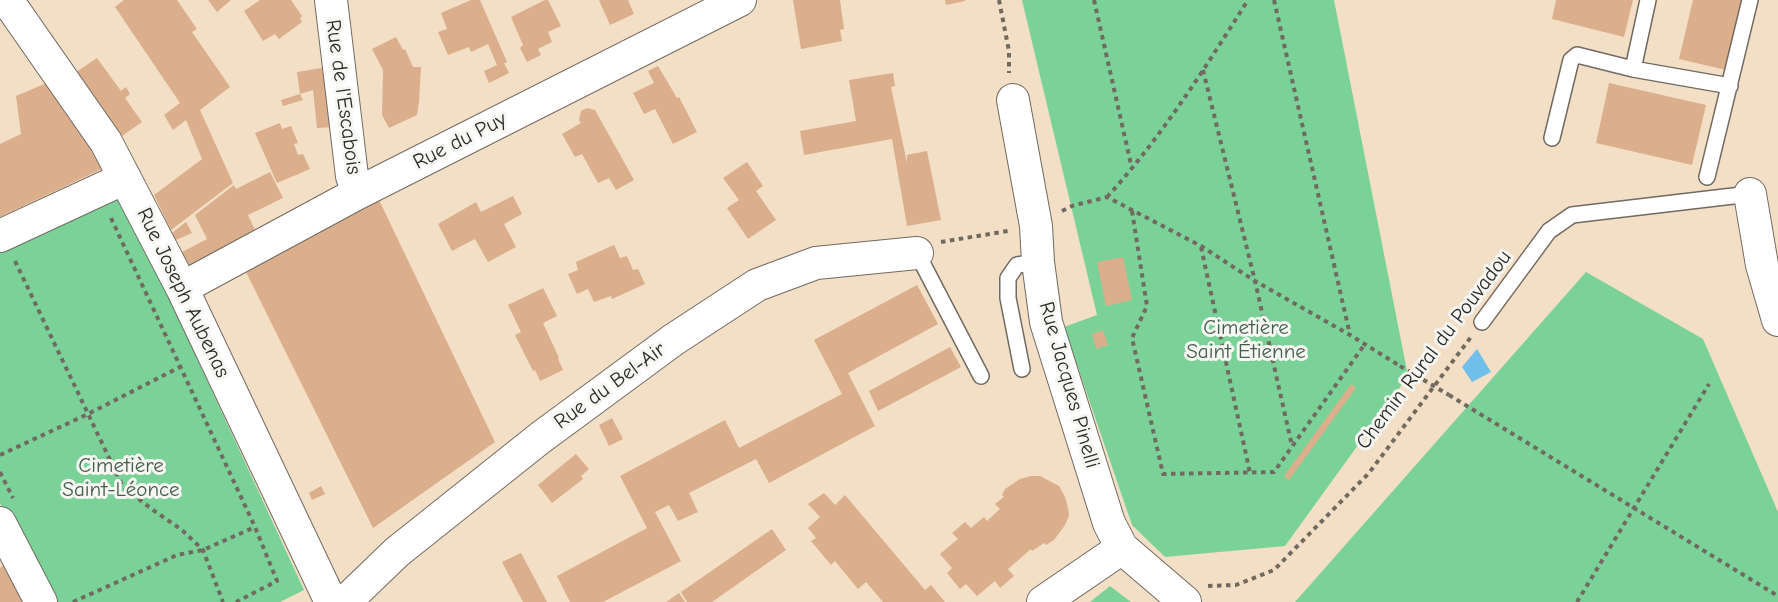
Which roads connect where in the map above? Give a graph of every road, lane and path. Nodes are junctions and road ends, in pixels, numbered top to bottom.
1 (7, 0) edge
2 (331, 0) edge
3 (740, 0) edge
4 (999, 0) edge
5 (1094, 0) edge
6 (1248, 0) edge
7 (1274, 0) edge
8 (1648, 0) edge
9 (1750, 0) edge
10 (1633, 69) junction
11 (1203, 70) junction
12 (1730, 86) junction
13 (1013, 100) joint
14 (1552, 138) dead end
15 (1132, 169) junction
16 (1707, 177) dead end
17 (125, 178) junction
18 (358, 193) junction
19 (1750, 194) joint
20 (1107, 197) junction
21 (1132, 212) junction
22 (110, 217) dead end
23 (1022, 229) junction
24 (951, 240) dead end
25 (1201, 246) junction
26 (917, 253) joint
27 (7, 254) edge
28 (25, 256) dead end
29 (1038, 262) junction
30 (1255, 282) junction
31 (182, 288) junction
32 (1778, 320) edge
33 (1482, 322) joint
34 (1350, 335) junction
35 (1365, 344) junction
36 (180, 367) junction
37 (1022, 369) dead end
38 (981, 376) dead end
39 (1709, 384) dead end
40 (88, 414) junction
41 (1292, 447) junction
42 (0, 455) edge
43 (1250, 473) junction
44 (1634, 508) junction
45 (0, 523) edge
46 (255, 527) junction
47 (1122, 548) junction
48 (203, 549) junction
49 (1778, 596) edge
50 (1183, 600) edge
51 (41, 602) edge
52 (73, 602) edge
53 (223, 602) edge
54 (236, 602) edge
55 (331, 602) edge
56 (345, 602) edge
57 (1043, 602) edge
58 (1576, 602) edge

1 - 17 street, Rue Joseph Aubenas
2 - 18 street, Rue de l'Escabois
3 - 18 street, Rue du Puy
4 - 13 path
5 - 15 path
6 - 11 path
7 - 34 path
8 - 10 lane
9 - 12 lane
10 - 12 lane
10 - 14 lane
11 - 15 path
11 - 30 path
12 - 16 lane
13 - 23 street, Rue Jacques Pinelli
15 - 20 path
17 - 27 street
17 - 31 street, Rue Joseph Aubenas
18 - 31 street, Rue du Puy
19 - 32 street
19 - 33 lane, Chemin Rural du Pouvadou
20 - 21 path
20 - 23 path
21 - 25 path
21 - 43 path
22 - 36 path
23 - 24 path
23 - 29 street, Rue Jacques Pinelli
25 - 30 path
25 - 43 path
26 - 38 lane
26 - 56 street, Rue du Bel-Air
27 - 28 path
27 - 40 path
29 - 37 lane
29 - 47 street, Rue Jacques Pinelli
30 - 34 path
30 - 41 path
31 - 55 street, Rue Joseph Aubenas
33 - 50 path, Chemin Rural du Pouvadou
34 - 35 path
35 - 41 path
35 - 44 path, bridge
36 - 40 path
36 - 46 path
39 - 44 path
40 - 42 path
40 - 48 path
41 - 43 path
44 - 49 path
44 - 58 path
45 - 51 street
46 - 48 path
46 - 54 path
47 - 50 street, Rue Jacques Pinelli
47 - 57 street
48 - 52 path
48 - 53 path

